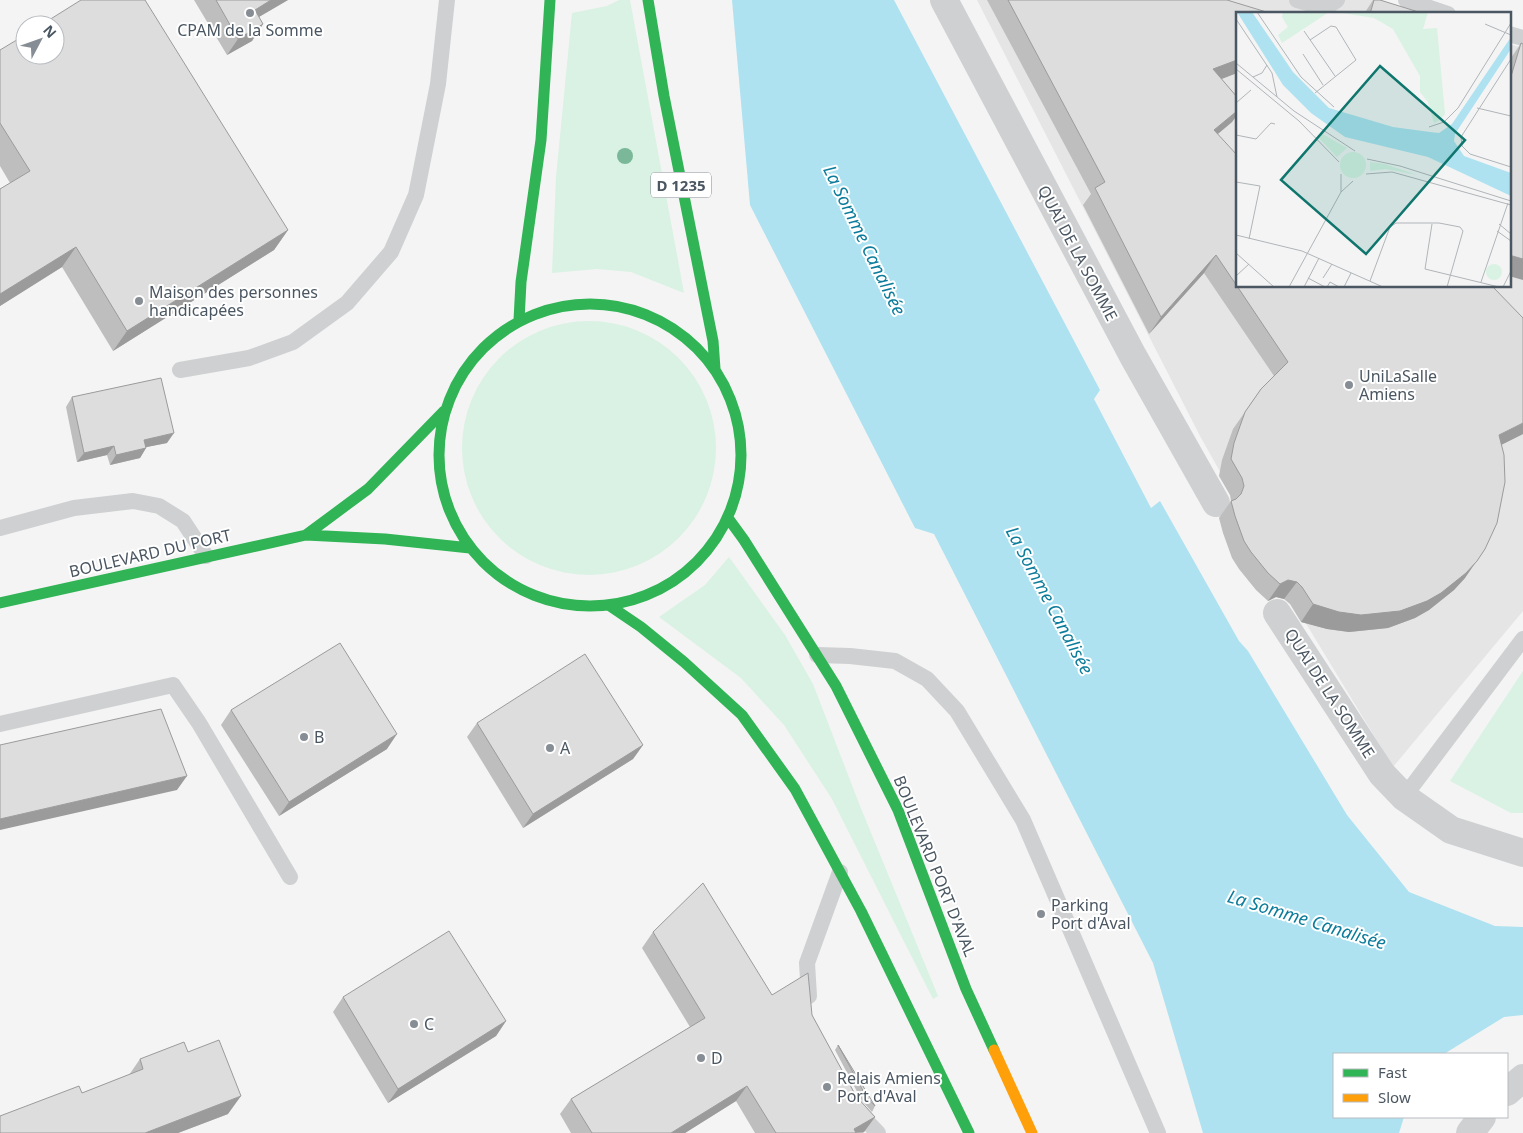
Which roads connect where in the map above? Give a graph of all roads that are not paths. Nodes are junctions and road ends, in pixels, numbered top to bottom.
1 (446, 0) edge
2 (550, 0) edge
3 (648, 0) edge
4 (944, 0) edge
5 (1297, 0) edge
6 (1337, 0) edge
7 (1406, 0) edge
8 (1442, 12) edge
9 (1510, 34) edge
10 (1523, 38) edge
11 (519, 320) junction
12 (715, 369) junction
13 (180, 370) dead end
14 (444, 411) junction
15 (1216, 503) dead end
16 (728, 518) junction
17 (0, 528) edge
18 (306, 535) junction
19 (470, 548) junction
20 (206, 556) junction
21 (0, 603) edge
22 (610, 606) junction
23 (1278, 613) edge
24 (1523, 639) edge
25 (817, 655) junction
26 (0, 724) edge
27 (1404, 797) junction
28 (1523, 853) edge
29 (840, 872) junction
30 (290, 877) dead end
31 (809, 1008) edge
32 (1523, 1078) edge
33 (1508, 1091) edge
34 (849, 1099) edge
35 (1481, 1118) edge
36 (878, 1133) edge
37 (969, 1133) edge
38 (1032, 1133) edge
39 (1158, 1133) edge
40 (1470, 1133) edge

1 - 13 lane
2 - 11 main road
3 - 12 main road, D 1235
4 - 15 street, QUAI DE LA SOMME
5 - 6 lane
7 - 8 lane
9 - 10 lane
11 - 12 main road
11 - 14 main road
12 - 16 main road
14 - 18 main road, BOULEVARD DU PORT
14 - 19 main road
16 - 22 main road
16 - 25 main road, BOULEVARD PORT D'AVAL
17 - 20 lane
18 - 19 main road, BOULEVARD DU PORT
18 - 20 main road, BOULEVARD DU PORT
19 - 22 main road
20 - 21 main road, BOULEVARD DU PORT
22 - 29 main road
23 - 27 street, QUAI DE LA SOMME
24 - 27 lane
25 - 38 main road, BOULEVARD PORT D'AVAL
25 - 39 lane
26 - 30 lane
27 - 28 street, QUAI DE LA SOMME
29 - 31 lane
29 - 37 main road
32 - 33 street
34 - 36 lane
35 - 40 street

